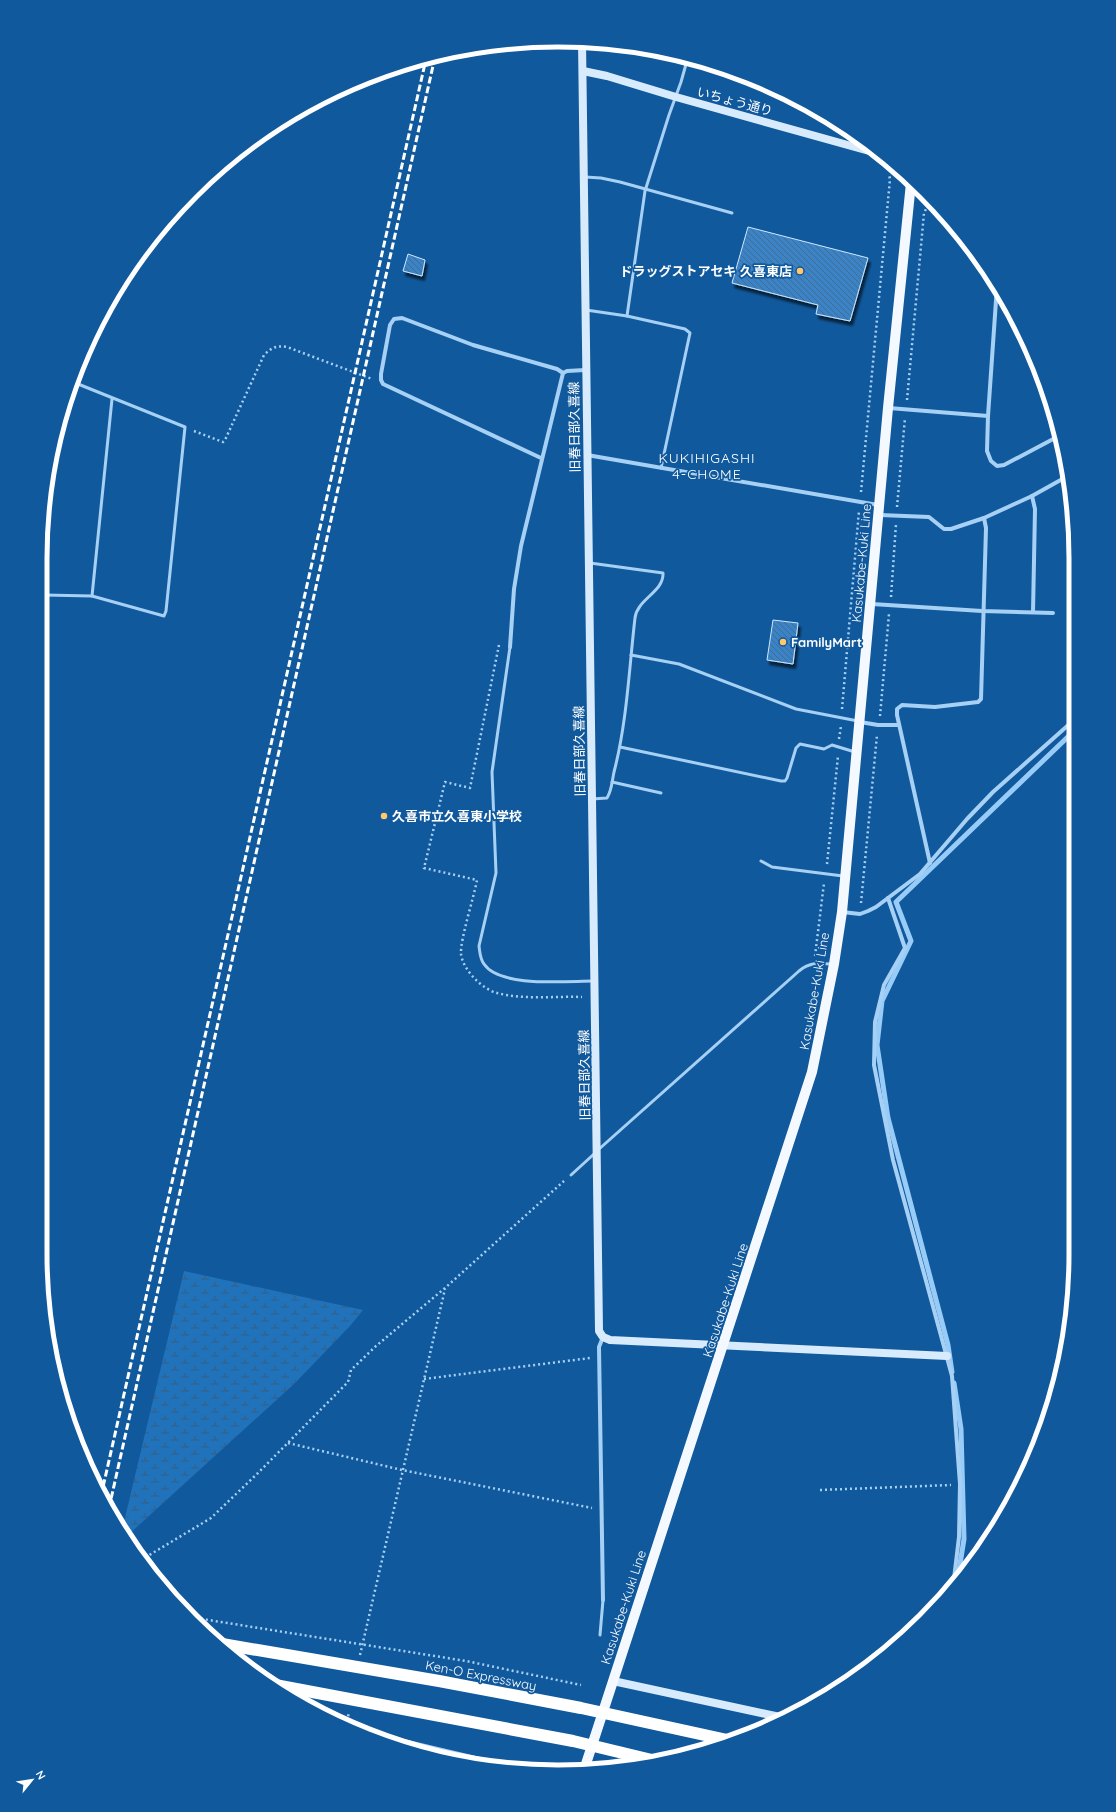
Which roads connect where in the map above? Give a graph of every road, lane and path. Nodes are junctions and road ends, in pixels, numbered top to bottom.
1 (582, 48) edge
2 (686, 63) edge
3 (583, 71) junction
4 (676, 97) junction
5 (865, 150) edge
6 (889, 175) dead end
7 (583, 177) junction
8 (646, 189) junction
9 (910, 189) edge
10 (927, 206) edge
11 (732, 213) dead end
12 (996, 295) edge
13 (584, 310) junction
14 (627, 316) junction
15 (585, 370) junction
16 (563, 373) junction
17 (381, 380) junction
18 (78, 384) edge
19 (112, 399) junction
20 (907, 400) dead end
21 (888, 408) junction
22 (988, 416) junction
23 (905, 422) dead end
24 (184, 428) junction
25 (1055, 438) edge
26 (586, 455) junction
27 (541, 458) junction
28 (662, 468) junction
29 (1063, 479) edge
30 (1032, 496) junction
31 (860, 497) dead end
32 (897, 509) dead end
33 (879, 510) junction
34 (984, 518) junction
35 (896, 525) dead end
36 (588, 563) junction
37 (47, 595) edge
38 (92, 596) junction
39 (890, 599) dead end
40 (871, 604) junction
41 (982, 611) junction
42 (889, 612) dead end
43 (1033, 612) junction
44 (1053, 613) dead end
45 (499, 644) dead end
46 (510, 647) joint
47 (631, 655) junction
48 (880, 715) dead end
49 (860, 722) junction
50 (1069, 724) edge
51 (899, 725) junction
52 (877, 734) dead end
53 (620, 747) junction
54 (857, 752) junction
55 (612, 782) junction
56 (661, 793) dead end
57 (592, 799) junction
58 (761, 861) dead end
59 (930, 863) junction
60 (845, 876) junction
61 (888, 898) junction
62 (861, 902) dead end
63 (842, 912) junction
64 (834, 964) junction
65 (595, 981) junction
66 (582, 996) dead end
67 (597, 1151) junction
68 (571, 1175) joint
69 (445, 1288) junction
70 (602, 1338) junction
71 (724, 1346) junction
72 (600, 1355) junction
73 (947, 1356) junction
74 (424, 1379) junction
75 (288, 1443) junction
76 (402, 1470) junction
77 (960, 1484) junction
78 (820, 1490) dead end
79 (601, 1510) junction
80 (147, 1557) edge
81 (954, 1576) edge
82 (603, 1600) joint
83 (201, 1619) edge
84 (600, 1635) dead end
85 (362, 1644) junction
86 (230, 1645) edge
87 (359, 1659) dead end
88 (613, 1681) junction
89 (581, 1685) dead end
90 (287, 1687) edge
91 (349, 1711) dead end
92 (775, 1716) edge
93 (347, 1719) edge
94 (720, 1738) edge
95 (403, 1741) edge
96 (645, 1757) edge
97 (481, 1759) edge
98 (586, 1764) edge

1 - 3 street, 旧春日部久喜線
2 - 4 lane
3 - 4 street, いちょう通り
3 - 7 street, 旧春日部久喜線
4 - 5 street, いちょう通り
4 - 8 lane
6 - 31 path
7 - 8 lane
7 - 13 street, 旧春日部久喜線
8 - 11 lane
8 - 14 lane
9 - 21 main road, Kasukabe-Kuki Line
10 - 20 path
12 - 22 street
13 - 14 lane
13 - 15 street, 旧春日部久喜線
14 - 28 lane
15 - 16 street
15 - 26 street, 旧春日部久喜線
16 - 17 street
16 - 27 street
17 - 24 path
17 - 27 street
18 - 19 lane
19 - 24 lane
19 - 38 lane
21 - 22 street
21 - 33 main road, Kasukabe-Kuki Line
22 - 25 street
23 - 32 path
24 - 38 lane
26 - 28 street
26 - 36 street, 旧春日部久喜線
27 - 46 street
28 - 33 street
29 - 30 street
30 - 34 street
30 - 43 street
33 - 34 street
33 - 40 main road, Kasukabe-Kuki Line
34 - 41 street
35 - 39 path
36 - 47 lane
36 - 57 street, 旧春日部久喜線
37 - 38 lane
40 - 41 street
40 - 49 main road, Kasukabe-Kuki Line
41 - 43 street
41 - 51 street
42 - 48 path
43 - 44 street
45 - 66 path
46 - 65 lane
47 - 49 lane
47 - 53 lane
49 - 51 street
49 - 54 main road, Kasukabe-Kuki Line
50 - 59 street
51 - 59 street
52 - 62 path
53 - 54 lane
53 - 55 lane
54 - 60 main road, Kasukabe-Kuki Line
55 - 56 lane
55 - 57 lane
57 - 65 street, 旧春日部久喜線
58 - 60 lane
59 - 61 street
60 - 63 main road, Kasukabe-Kuki Line
61 - 63 street
61 - 73 street
63 - 64 main road, Kasukabe-Kuki Line
64 - 67 lane
64 - 71 main road, Kasukabe-Kuki Line
65 - 67 street, 旧春日部久喜線
67 - 68 lane
67 - 70 street, 旧春日部久喜線
68 - 69 path
69 - 74 path
69 - 75 path
70 - 71 street
70 - 72 street
71 - 73 street
71 - 88 main road, Kasukabe-Kuki Line
72 - 74 path
72 - 79 street
73 - 77 street
74 - 76 path
75 - 76 path
75 - 80 path
76 - 79 path
76 - 85 path
77 - 78 path
77 - 81 street
79 - 82 street
82 - 84 lane
83 - 85 path
85 - 87 path
85 - 89 path
86 - 94 highway, Ken-O Expressway, bridge
88 - 92 street
88 - 98 main road, Kasukabe-Kuki Line
90 - 96 highway, bridge
91 - 93 path
95 - 97 street

